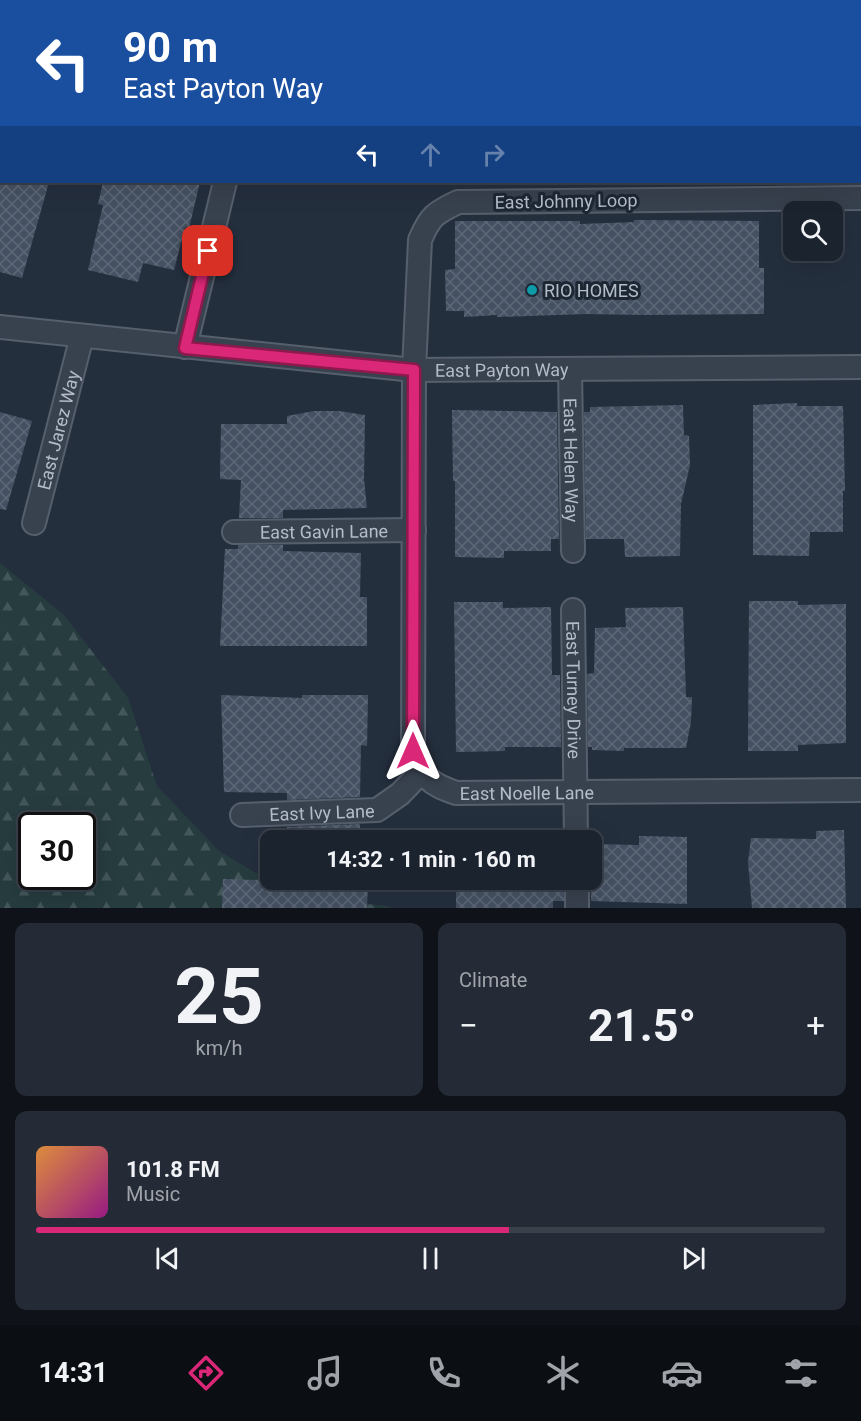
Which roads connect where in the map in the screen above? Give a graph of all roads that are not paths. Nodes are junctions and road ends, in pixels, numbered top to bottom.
1 (225, 183) edge
2 (861, 198) edge
3 (0, 327) edge
4 (82, 336) junction
5 (185, 348) junction
6 (861, 367) edge
7 (414, 370) junction
8 (570, 370) junction
9 (34, 523) dead end
10 (414, 530) junction
11 (234, 532) dead end
12 (573, 550) dead end
13 (573, 610) dead end
14 (422, 771) junction
15 (861, 790) edge
16 (576, 792) junction
17 (242, 815) dead end
18 (576, 830) edge
19 (577, 890) edge
20 (577, 908) edge

1 - 5 street
2 - 7 street, East Johnny Loop
3 - 4 street, East Payton Way
4 - 5 street, East Payton Way
4 - 9 street, East Jarez Way
5 - 7 street, East Payton Way
6 - 8 street, East Payton Way
7 - 8 street, East Payton Way
7 - 10 street
8 - 12 street, East Helen Way
10 - 11 street, East Gavin Lane
10 - 14 street
13 - 16 street, East Turney Drive
14 - 16 street, East Noelle Lane
14 - 17 street, East Ivy Lane
15 - 16 street, East Noelle Lane
16 - 18 street, East Turney Drive
19 - 20 street

